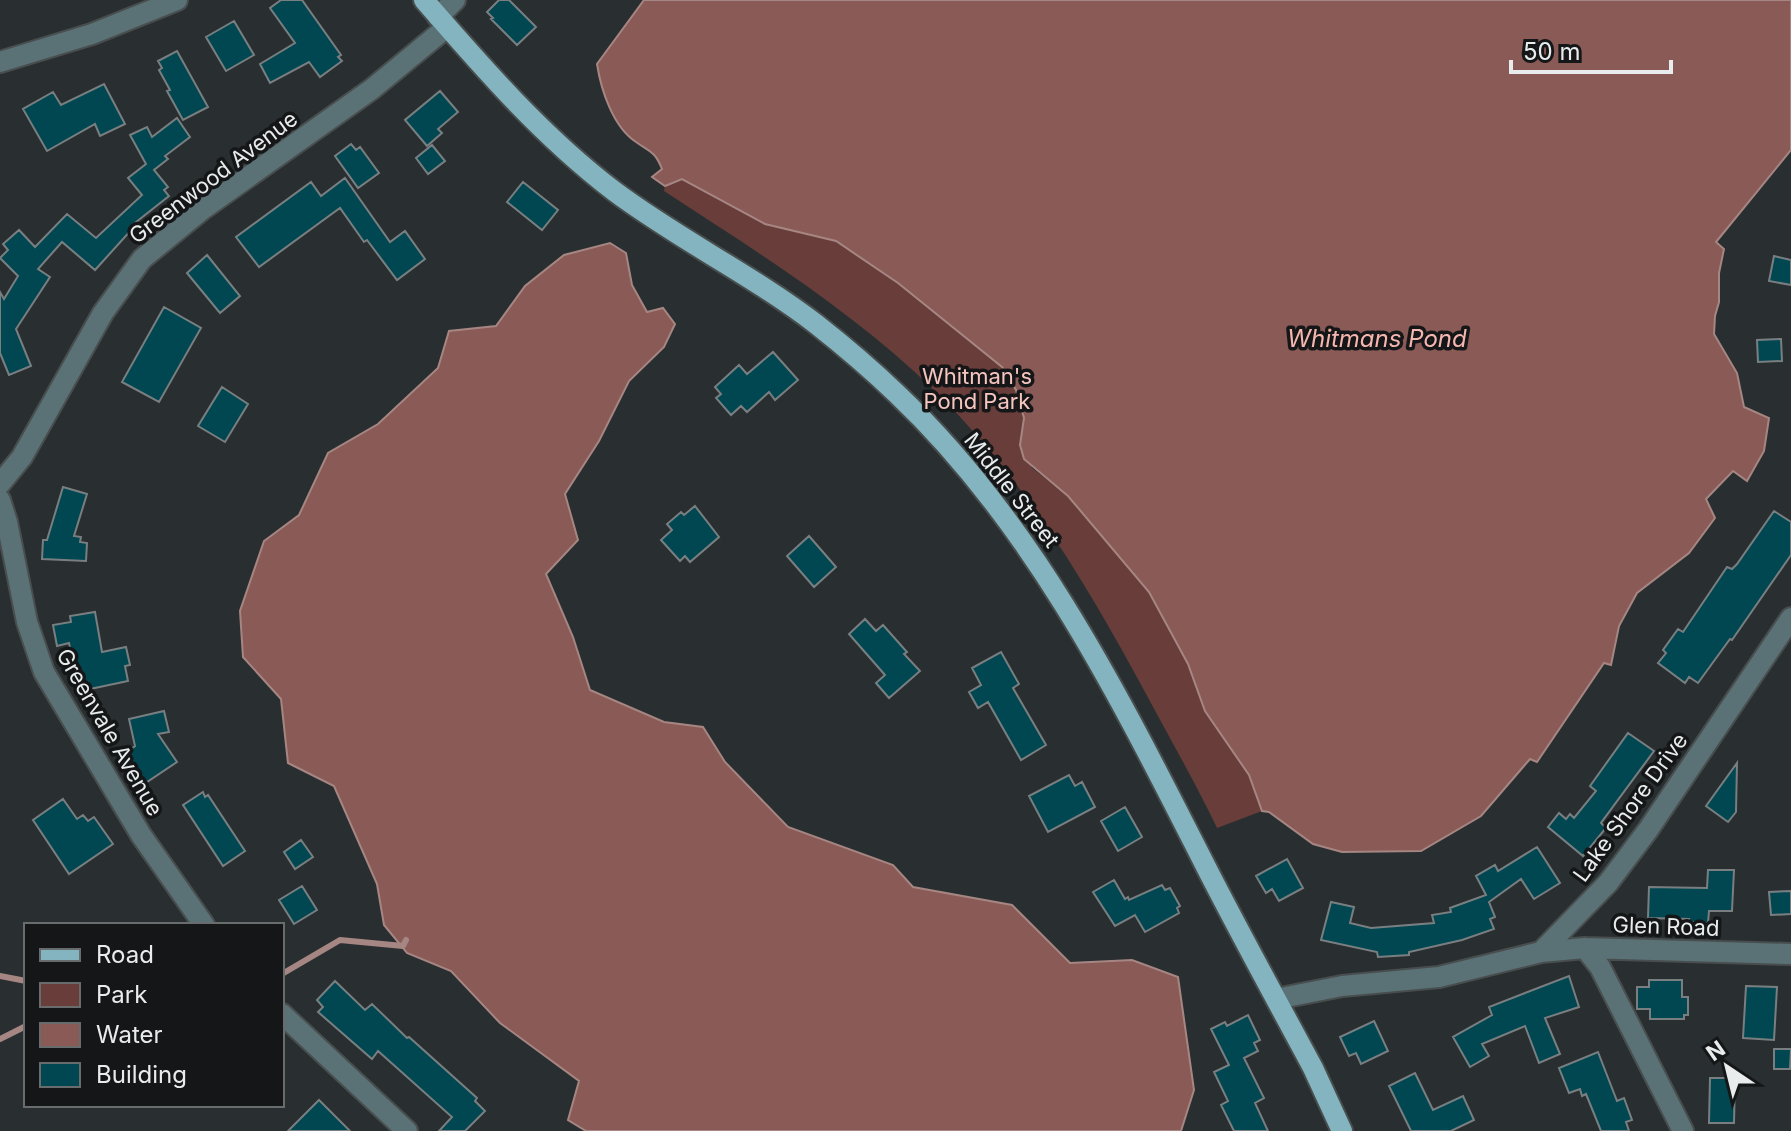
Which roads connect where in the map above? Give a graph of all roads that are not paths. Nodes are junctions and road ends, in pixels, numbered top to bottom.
1 (177, 0) edge
2 (424, 0) edge
3 (455, 0) edge
4 (443, 22) junction
5 (0, 62) edge
6 (0, 484) edge
7 (0, 500) edge
8 (1791, 618) edge
9 (203, 923) edge
10 (1585, 948) junction
11 (1541, 952) junction
12 (1791, 954) edge
13 (1276, 999) junction
14 (284, 1016) edge
15 (407, 1131) edge
16 (1342, 1131) edge
17 (1683, 1131) edge

1 - 5 street
2 - 4 main road, Middle Street
3 - 4 street, Greenwood Avenue
4 - 6 street, Greenwood Avenue
4 - 13 main road, Middle Street
7 - 9 street, Greenvale Avenue
8 - 11 street, Lake Shore Drive
10 - 11 street, Glen Road
10 - 12 street, Glen Road
10 - 17 street
11 - 13 street
13 - 16 main road, Middle Street
14 - 15 street

